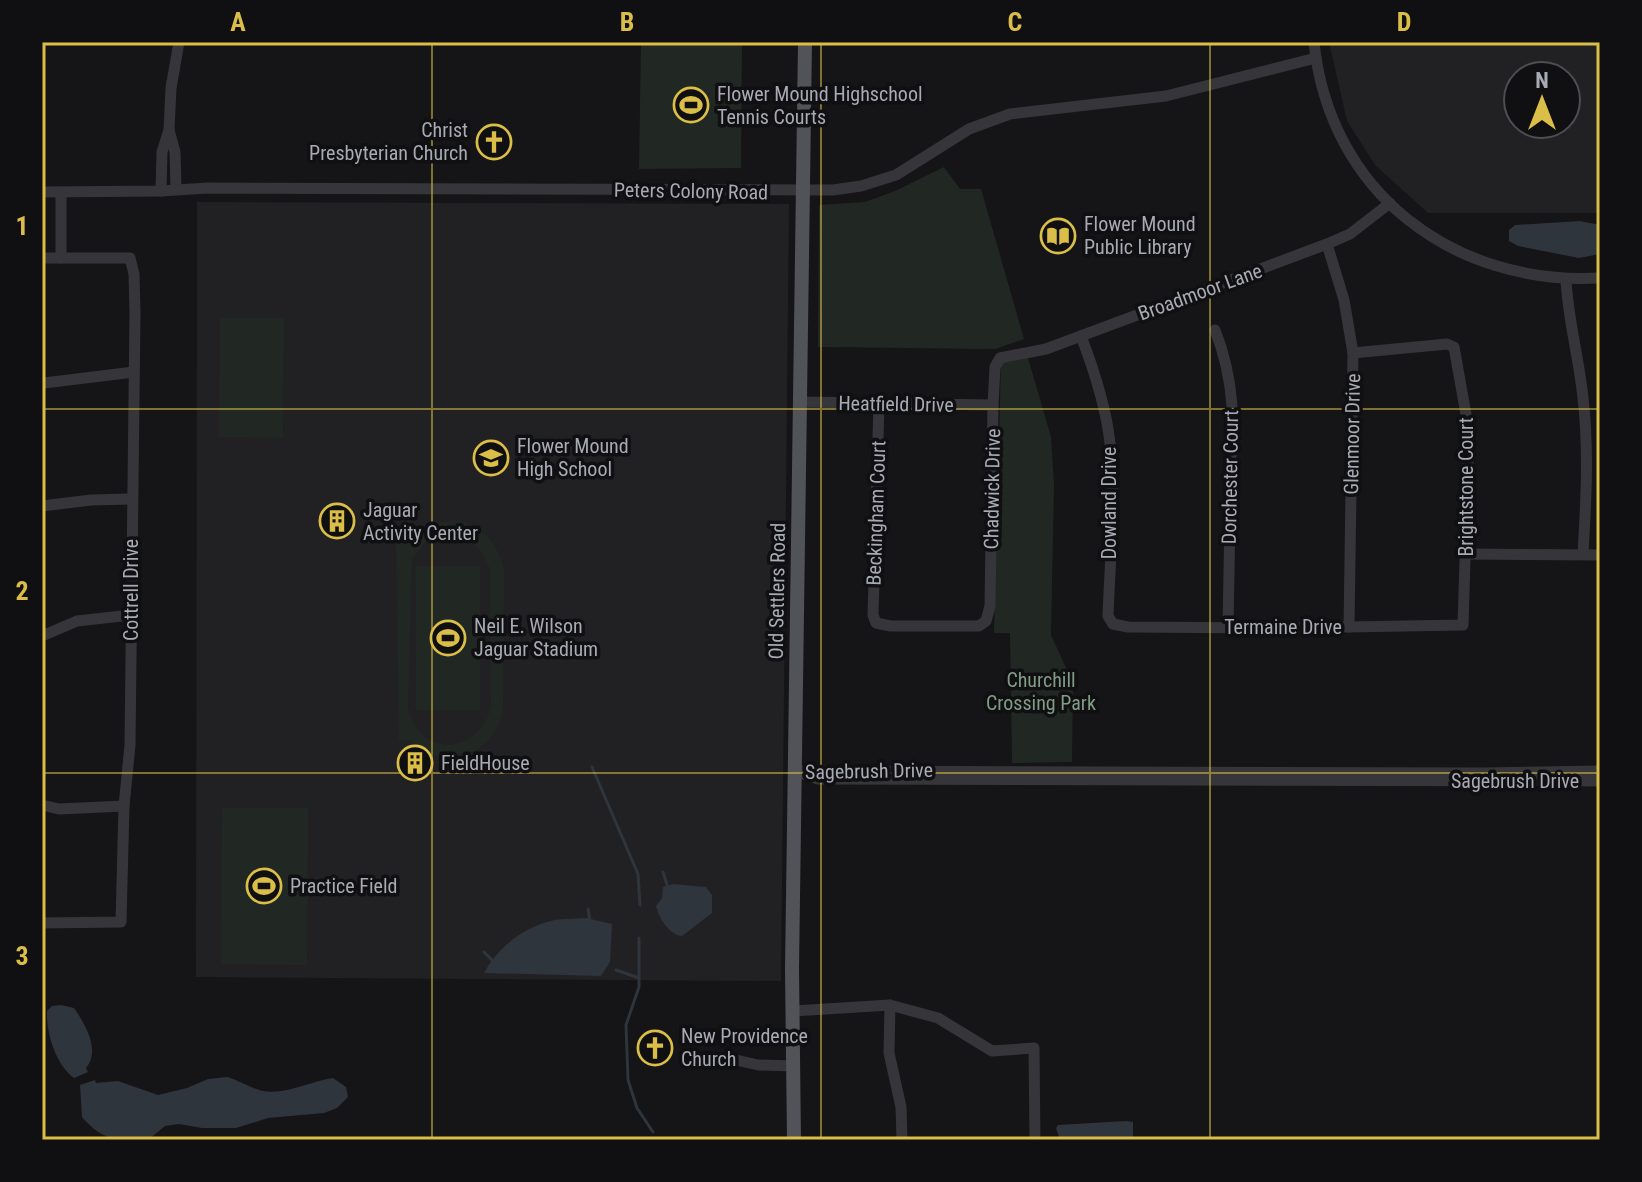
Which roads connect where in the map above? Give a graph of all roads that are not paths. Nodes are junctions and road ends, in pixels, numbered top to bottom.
1 (179, 42) edge
2 (805, 42) edge
3 (1314, 42) edge
4 (1316, 58) junction
5 (169, 130) junction
6 (176, 189) junction
7 (161, 191) junction
8 (42, 192) edge
9 (61, 192) junction
10 (801, 192) junction
11 (1390, 203) junction
12 (1327, 244) junction
13 (42, 258) edge
14 (61, 258) junction
15 (1600, 278) edge
16 (1566, 280) junction
17 (1215, 330) dead end
18 (1081, 336) junction
19 (1353, 353) junction
20 (1000, 358) joint
21 (134, 372) junction
22 (44, 383) edge
23 (799, 402) junction
24 (879, 403) junction
25 (993, 405) junction
26 (131, 499) junction
27 (42, 506) edge
28 (1467, 554) junction
29 (1583, 554) junction
30 (1600, 555) edge
31 (131, 615) junction
32 (986, 621) joint
33 (1113, 624) joint
34 (1454, 626) joint
35 (1228, 627) junction
36 (1349, 627) junction
37 (42, 636) edge
38 (795, 771) junction
39 (1600, 771) edge
40 (1150, 774) junction
41 (1600, 781) edge
42 (42, 805) edge
43 (124, 806) junction
44 (42, 923) edge
45 (890, 1005) junction
46 (793, 1011) junction
47 (689, 1062) dead end
48 (793, 1066) junction
49 (794, 1140) edge
50 (902, 1140) edge
51 (1035, 1140) edge

1 - 5 street
2 - 10 main road, Old Settlers Road
3 - 4 street
4 - 10 street, Peters Colony Road
4 - 11 street
5 - 6 street
5 - 7 street
6 - 7 street, Peters Colony Road
6 - 10 street, Peters Colony Road
7 - 9 street, Peters Colony Road
8 - 9 street, Peters Colony Road
9 - 14 street
10 - 23 main road, Old Settlers Road
11 - 12 street, Broadmoor Lane
11 - 16 street
12 - 18 street, Broadmoor Lane
12 - 19 street, Glenmoor Drive
13 - 14 street
14 - 21 street, Cottrell Drive
15 - 16 street
16 - 29 street
17 - 35 street, Dorchester Court
18 - 20 street, Broadmoor Lane
18 - 33 street, Dowland Drive
19 - 28 street, Brightstone Court
19 - 36 street, Glenmoor Drive
20 - 25 street, Chadwick Drive
21 - 22 street
21 - 26 street, Cottrell Drive
23 - 24 street, Heatfield Drive
23 - 38 main road, Old Settlers Road
24 - 25 street, Heatfield Drive
24 - 32 street, Beckingham Court
25 - 32 street, Chadwick Drive
26 - 27 street
26 - 31 street, Cottrell Drive
28 - 29 street
28 - 34 street, Brightstone Court
29 - 30 street
31 - 37 street
31 - 43 street, Cottrell Drive
33 - 35 street, Termaine Drive
34 - 36 street, Termaine Drive
35 - 36 street, Termaine Drive
38 - 40 street, Sagebrush Drive
38 - 46 main road, Old Settlers Road
39 - 40 street, Sagebrush Drive
40 - 41 street, Sagebrush Drive
42 - 43 street
43 - 44 street, Cottrell Drive
45 - 46 street
45 - 50 street
45 - 51 street
46 - 48 main road, Old Settlers Road
47 - 48 street
48 - 49 main road, Old Settlers Road

